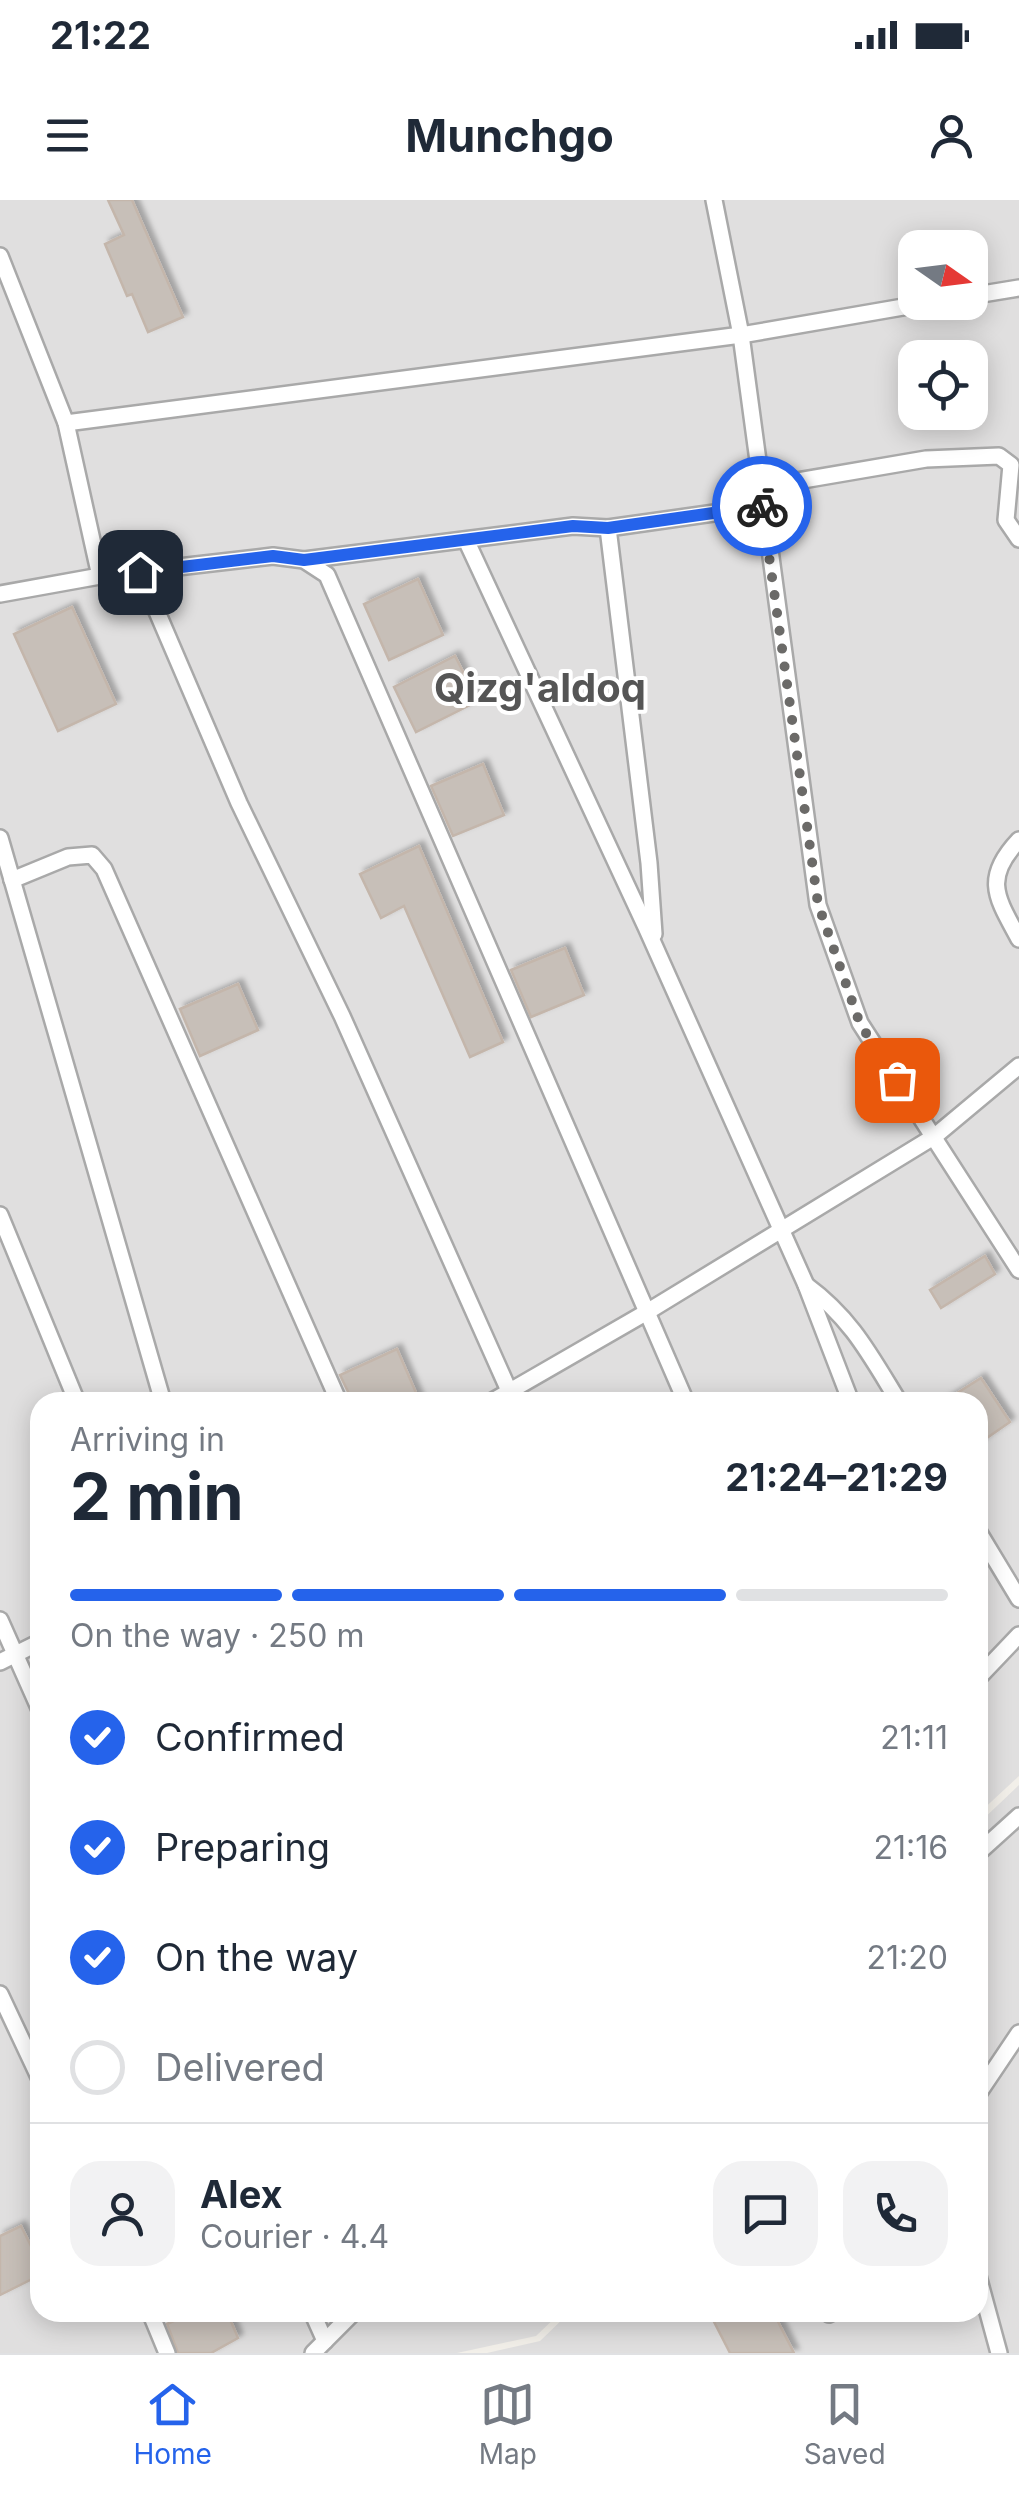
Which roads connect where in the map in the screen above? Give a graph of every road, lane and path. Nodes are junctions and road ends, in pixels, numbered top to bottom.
1 (714, 200) edge
2 (0, 256) edge
3 (1019, 288) edge
4 (988, 293) edge
5 (898, 308) edge
6 (740, 335) junction
7 (66, 423) junction
8 (762, 486) junction
9 (764, 506) junction
10 (608, 528) junction
11 (1019, 538) edge
12 (467, 542) junction
13 (304, 560) junction
14 (140, 572) junction
15 (100, 576) junction
16 (0, 594) edge
17 (0, 838) edge
18 (1019, 840) edge
19 (12, 880) junction
20 (1019, 939) edge
21 (655, 948) junction
22 (1019, 1066) edge
23 (935, 1136) junction
24 (0, 1215) edge
25 (780, 1230) junction
26 (1019, 1270) edge
27 (806, 1285) junction
28 (647, 1312) junction
29 (73, 1392) edge
30 (160, 1392) edge
31 (335, 1392) edge
32 (509, 1392) edge
33 (519, 1392) edge
34 (682, 1392) edge
35 (846, 1392) edge
36 (893, 1392) edge
37 (988, 1548) edge
38 (1019, 1599) edge
39 (0, 1620) edge
40 (1019, 1635) edge
41 (8, 1658) edge
42 (988, 1668) edge
43 (30, 1694) edge
44 (1019, 1816) edge
45 (988, 1843) edge
46 (0, 1994) edge
47 (1019, 2033) edge
48 (30, 2057) edge
49 (988, 2079) edge
50 (988, 2313) edge
51 (154, 2322) edge
52 (316, 2322) edge
53 (344, 2322) edge
54 (325, 2341) junction
55 (167, 2353) edge
56 (313, 2353) edge
57 (999, 2353) edge

1 - 6 street
2 - 7 street
3 - 4 street
5 - 6 street
6 - 7 street
6 - 8 street
7 - 15 street
8 - 9 street
8 - 11 street
9 - 10 street
9 - 23 street
10 - 12 street
10 - 21 street
12 - 13 street
12 - 21 street
13 - 14 street
13 - 28 street
14 - 15 street
14 - 32 street
15 - 16 street
17 - 19 street
18 - 20 street
19 - 30 street
19 - 31 street
21 - 25 street
22 - 23 street
23 - 25 street
23 - 26 street
24 - 29 street
25 - 27 street
25 - 28 street
27 - 35 street
27 - 36 street
28 - 33 street
28 - 34 street
37 - 38 street
39 - 41 street
40 - 42 street
41 - 43 street
44 - 45 street
46 - 48 street
47 - 49 street
50 - 57 street
51 - 55 street
52 - 54 street
53 - 54 street
54 - 56 street

